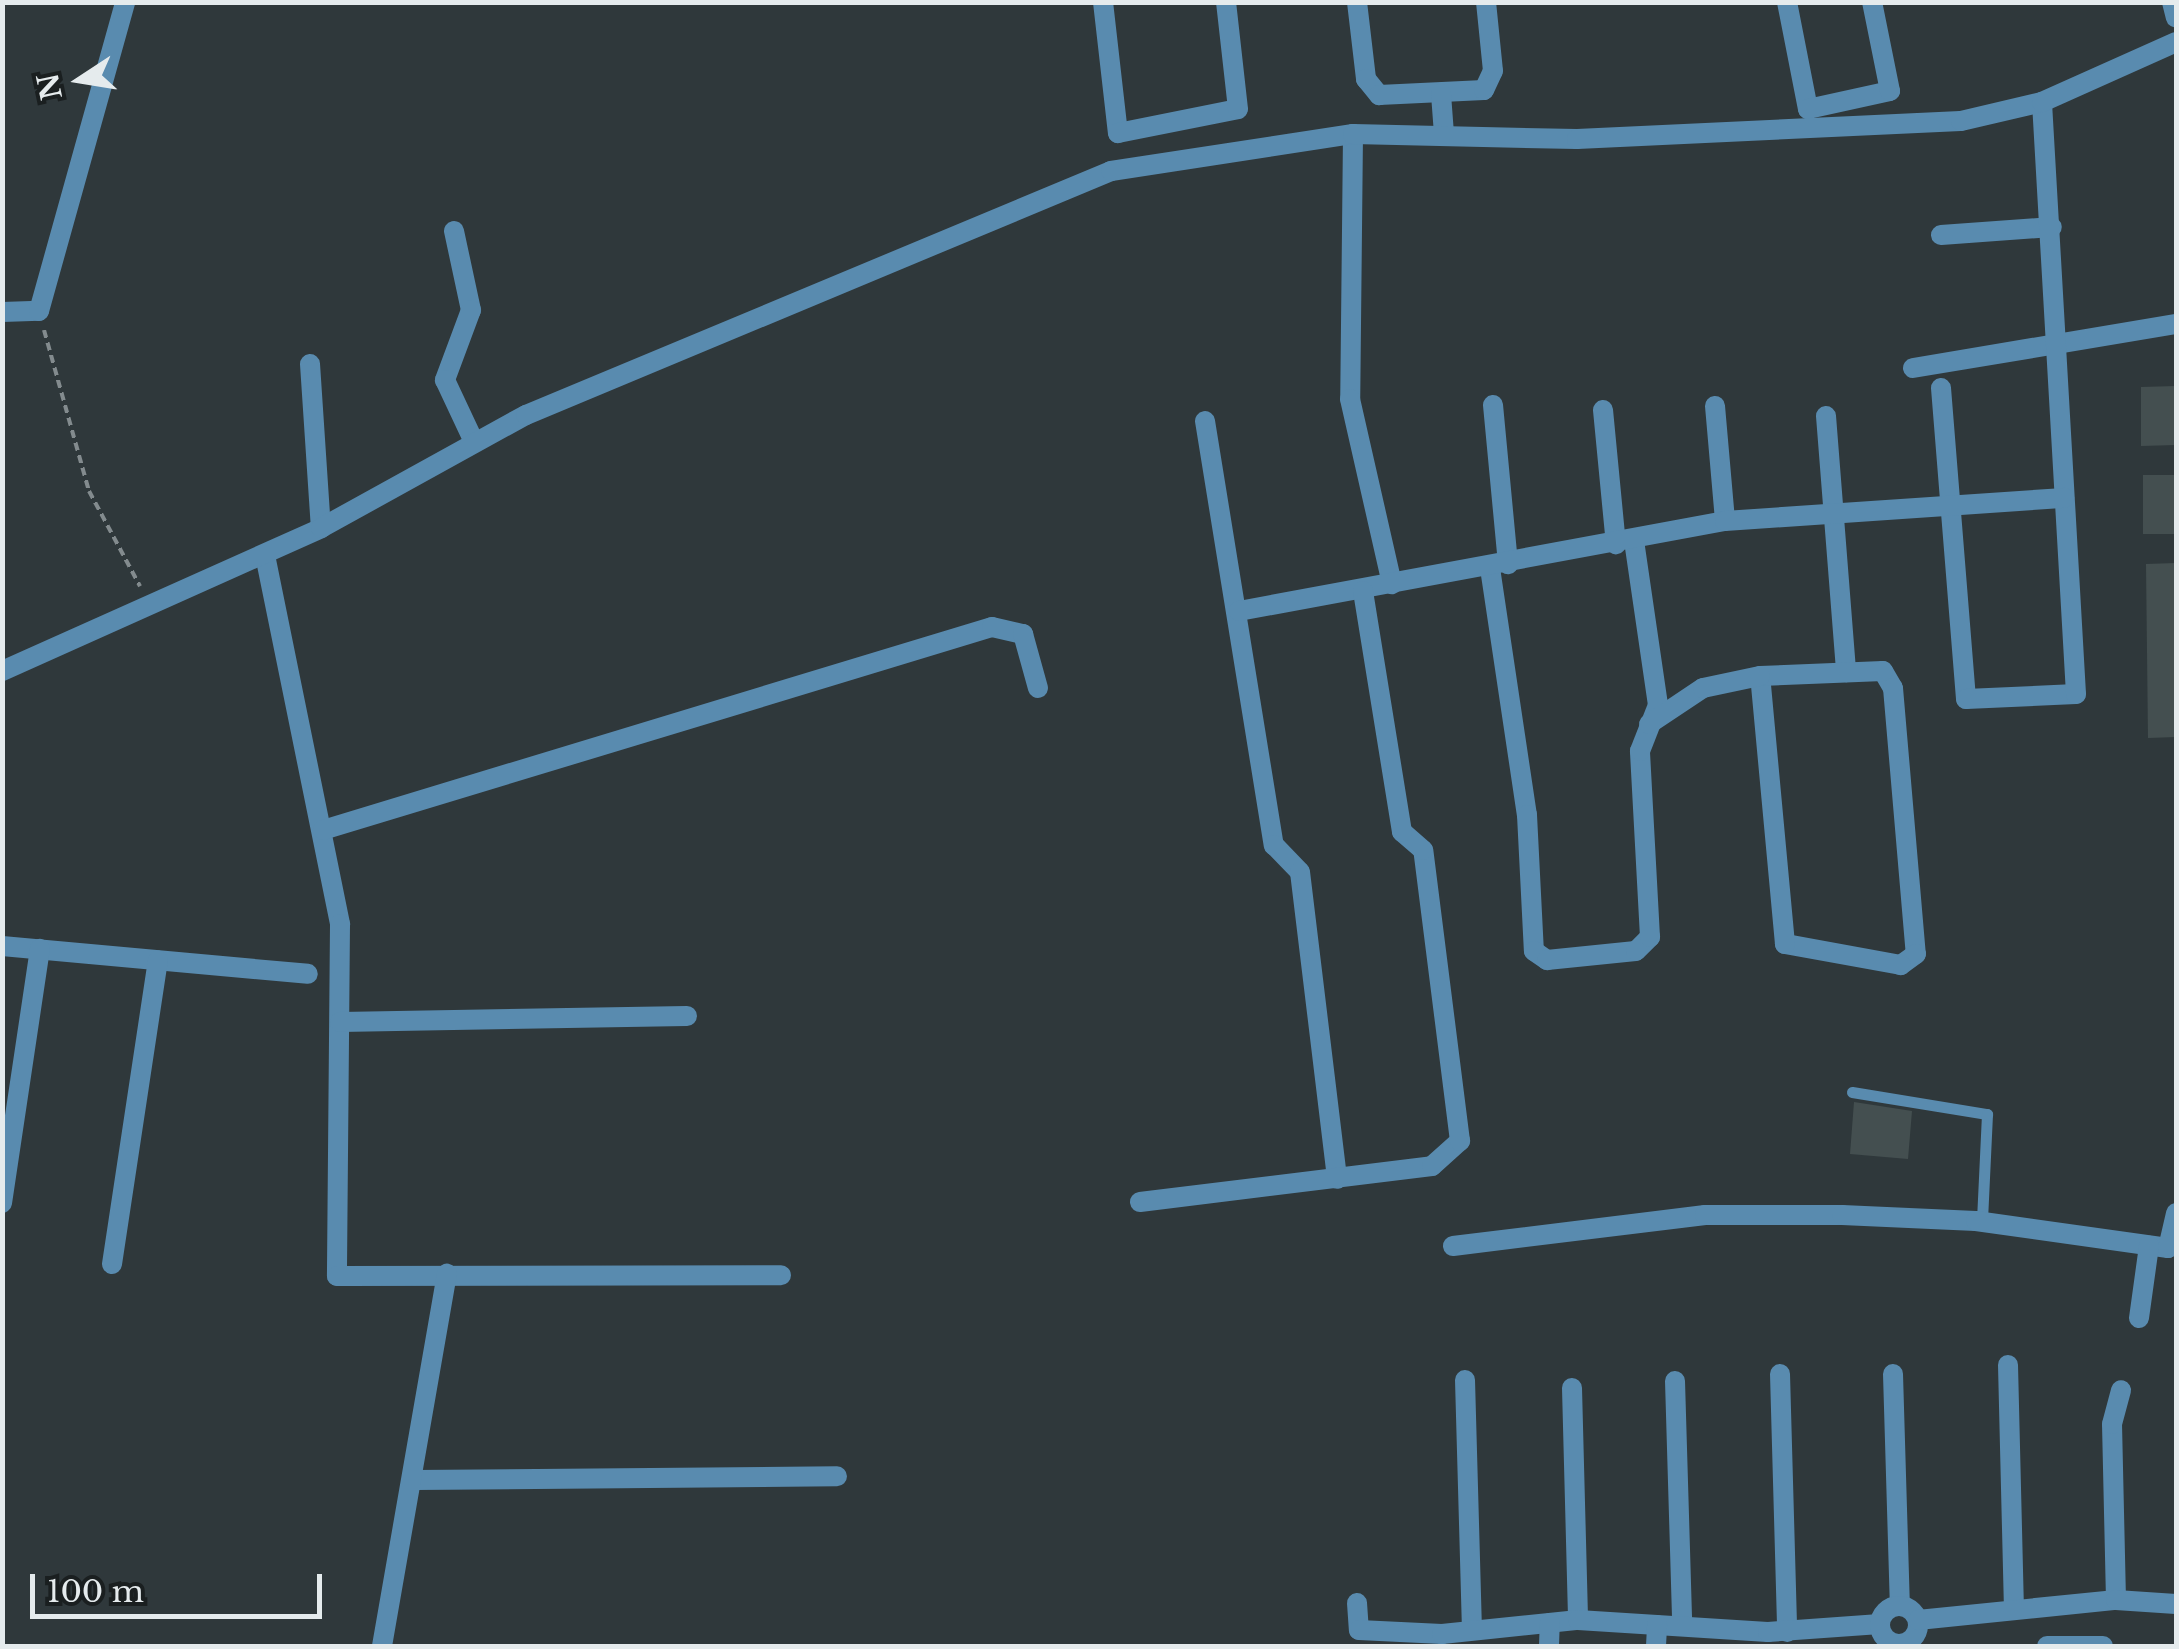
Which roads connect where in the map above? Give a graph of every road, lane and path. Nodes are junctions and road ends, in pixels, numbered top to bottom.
1 (124, 2) edge
2 (1103, 2) edge
3 (1226, 2) edge
4 (1357, 2) edge
5 (1486, 2) edge
6 (1787, 2) edge
7 (1872, 2) edge
8 (2172, 2) edge
9 (2176, 18) edge
10 (2176, 42) edge
11 (1441, 94) junction
12 (1855, 97) junction
13 (2042, 102) junction
14 (1179, 121) junction
15 (1862, 128) junction
16 (1353, 134) junction
17 (1444, 134) junction
18 (1185, 156) junction
19 (2052, 227) junction
20 (454, 231) dead end
21 (1940, 235) dead end
22 (39, 311) junction
23 (2, 312) edge
24 (2176, 324) edge
25 (2062, 342) junction
26 (310, 364) dead end
27 (1914, 368) dead end
28 (1941, 388) dead end
29 (1493, 405) dead end
30 (1715, 406) dead end
31 (1603, 410) dead end
32 (1826, 416) dead end
33 (1205, 421) dead end
34 (474, 442) junction
35 (2064, 498) junction
36 (1949, 506) junction
37 (1834, 511) junction
38 (1725, 521) junction
39 (321, 528) junction
40 (1625, 542) junction
41 (265, 555) junction
42 (1499, 566) junction
43 (1392, 584) junction
44 (1363, 591) junction
45 (149, 602) junction
46 (1239, 611) junction
47 (2, 671) edge
48 (1846, 672) junction
49 (1760, 676) junction
50 (1038, 688) dead end
51 (1648, 724) junction
52 (323, 830) junction
53 (2, 946) edge
54 (40, 949) junction
55 (158, 960) junction
56 (308, 974) dead end
57 (687, 1016) dead end
58 (340, 1022) junction
59 (1852, 1092) dead end
60 (1336, 1179) junction
61 (1140, 1202) dead end
62 (2, 1203) edge
63 (2176, 1213) edge
64 (1982, 1222) junction
65 (1453, 1246) dead end
66 (2149, 1246) junction
67 (112, 1264) dead end
68 (447, 1274) junction
69 (780, 1276) dead end
70 (2138, 1318) dead end
71 (2008, 1365) dead end
72 (1780, 1374) dead end
73 (1892, 1374) dead end
74 (1465, 1380) dead end
75 (1676, 1381) dead end
76 (1572, 1388) dead end
77 (2121, 1390) dead end
78 (837, 1476) dead end
79 (415, 1480) junction
80 (2116, 1600) junction
81 (1357, 1603) dead end
82 (2176, 1604) edge
83 (1900, 1606) junction
84 (2014, 1609) junction
85 (1578, 1620) junction
86 (1918, 1620) junction
87 (1550, 1623) junction
88 (1682, 1624) junction
89 (1880, 1624) junction
90 (1657, 1625) junction
91 (1472, 1630) junction
92 (1774, 1637) edge
93 (382, 1646) edge
94 (1549, 1646) edge
95 (1656, 1646) edge
96 (1894, 1646) edge
97 (2048, 1646) edge
98 (2103, 1646) edge

1 - 22 street
2 - 14 street
3 - 14 street
4 - 11 street
5 - 11 street
6 - 12 street
7 - 12 street
8 - 9 street
10 - 13 street
11 - 17 street
12 - 15 street
13 - 15 street
13 - 19 street
14 - 18 street
15 - 17 street
16 - 17 street
16 - 18 street
16 - 43 street
18 - 34 street
19 - 21 street
19 - 25 street
20 - 34 street
22 - 23 street
22 - 45 path
24 - 25 street
25 - 27 street
25 - 35 street
26 - 39 street
28 - 36 street
29 - 42 street
30 - 38 street
31 - 40 street
32 - 37 street
33 - 46 street
34 - 39 street
35 - 36 street
35 - 36 street
36 - 37 street
37 - 38 street
37 - 48 street
38 - 40 street
39 - 41 street
40 - 42 street
40 - 51 street
41 - 45 street
41 - 52 street
42 - 43 street
42 - 51 street
43 - 44 street
44 - 46 street
44 - 60 street
45 - 47 street
46 - 60 street
48 - 49 street
48 - 49 street
49 - 51 street
50 - 52 street
52 - 58 street
53 - 54 street
54 - 55 street
54 - 62 street
55 - 56 street
55 - 67 street
57 - 58 street
58 - 68 street
59 - 64 lane
60 - 61 street
63 - 66 street
64 - 65 street
64 - 66 street
66 - 70 street
68 - 69 street
68 - 79 street
71 - 84 street
72 - 92 street
73 - 83 street
74 - 91 street
75 - 88 street
76 - 85 street
77 - 80 street
78 - 79 street
79 - 93 street
80 - 82 street
80 - 84 street
81 - 91 street
83 - 86 street
83 - 89 street
84 - 86 street
85 - 87 street
85 - 90 street
86 - 96 street
87 - 91 street
87 - 94 street
88 - 90 street
88 - 92 street
89 - 92 street
89 - 96 street
90 - 95 street
97 - 98 street

